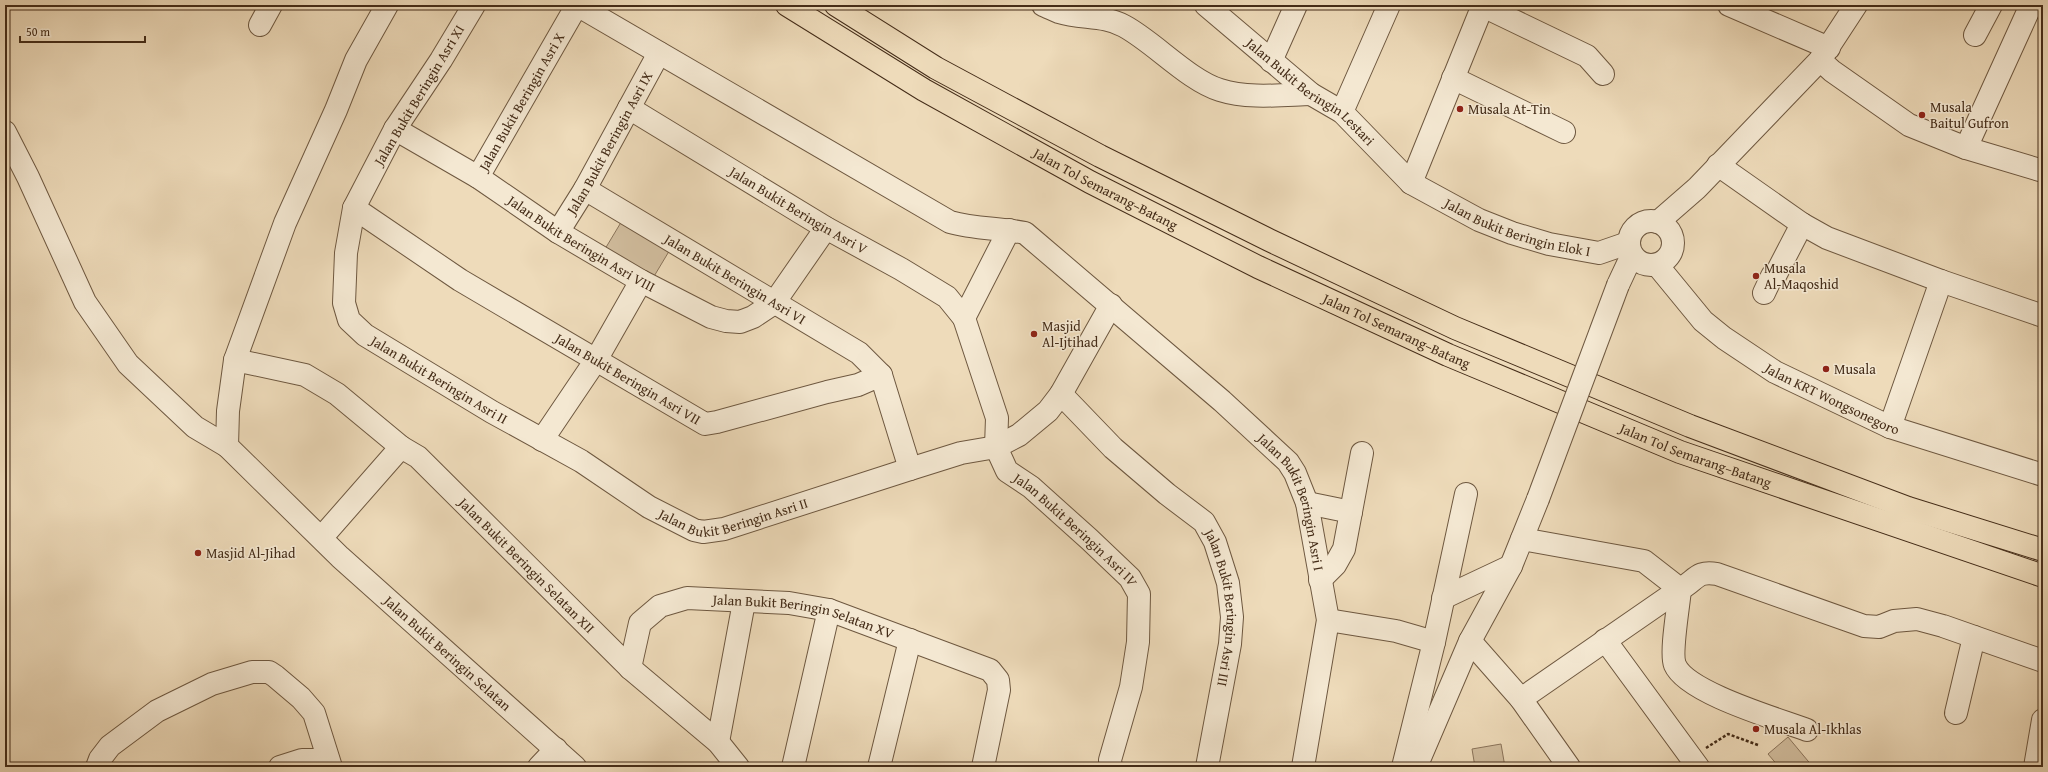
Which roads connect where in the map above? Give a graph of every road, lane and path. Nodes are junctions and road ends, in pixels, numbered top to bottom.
1 (270, 5) edge
2 (387, 5) edge
3 (474, 5) edge
4 (577, 5) edge
5 (788, 5) edge
6 (836, 5) edge
7 (1043, 5) edge
8 (1206, 5) edge
9 (1296, 5) edge
10 (1389, 5) edge
11 (1729, 5) edge
12 (1856, 5) edge
13 (1991, 5) edge
14 (2031, 5) edge
15 (1483, 6) edge
16 (260, 25) dead end
17 (1975, 35) dead end
18 (659, 53) junction
19 (1824, 54) junction
20 (1271, 61) junction
21 (1603, 74) dead end
22 (1453, 78) junction
23 (1310, 94) junction
24 (629, 108) junction
25 (1342, 112) junction
26 (395, 129) junction
27 (5, 132) edge
28 (1564, 132) dead end
29 (1966, 148) junction
30 (1718, 165) junction
31 (2043, 171) edge
32 (478, 177) junction
33 (1411, 183) junction
34 (584, 189) junction
35 (354, 208) junction
36 (1658, 222) junction
37 (1802, 224) junction
38 (826, 228) junction
39 (1009, 230) junction
40 (558, 232) junction
41 (1630, 249) junction
42 (1657, 265) junction
43 (641, 281) junction
44 (1940, 281) junction
45 (1764, 293) dead end
46 (344, 303) joint
47 (774, 303) junction
48 (1111, 305) junction
49 (2043, 316) edge
50 (964, 318) junction
51 (235, 360) junction
52 (596, 360) junction
53 (881, 375) junction
54 (1061, 394) junction
55 (1890, 427) junction
56 (542, 440) junction
57 (227, 446) junction
58 (401, 447) junction
59 (996, 447) junction
60 (1362, 453) dead end
61 (910, 468) junction
62 (2043, 475) edge
63 (1466, 494) dead end
64 (1308, 503) junction
65 (1351, 512) junction
66 (322, 537) junction
67 (1522, 539) junction
68 (2043, 550) edge
69 (1511, 566) junction
70 (2043, 576) edge
71 (1320, 580) junction
72 (1680, 589) junction
73 (1443, 598) junction
74 (744, 602) junction
75 (829, 610) junction
76 (1328, 620) junction
77 (1974, 637) junction
78 (910, 640) junction
79 (1605, 640) junction
80 (1470, 641) junction
81 (1434, 642) junction
82 (2043, 661) edge
83 (630, 668) junction
84 (1521, 699) junction
85 (1956, 713) dead end
86 (2043, 720) edge
87 (1807, 730) dead end
88 (718, 742) junction
89 (1758, 745) dead end
90 (556, 749) junction
91 (1694, 762) edge
92 (330, 764) edge
93 (1110, 764) edge
94 (98, 767) edge
95 (280, 767) edge
96 (539, 767) edge
97 (575, 767) edge
98 (738, 767) edge
99 (792, 767) edge
100 (880, 767) edge
101 (983, 767) edge
102 (1208, 767) edge
103 (1303, 767) edge
104 (1403, 767) edge
105 (1416, 767) edge
106 (1569, 767) edge
107 (2035, 767) edge

1 - 16 street
2 - 51 street
3 - 26 street, Jalan Bukit Beringin Asri XI
4 - 18 street, Jalan Bukit Beringin Asri I
4 - 32 street, Jalan Bukit Beringin Asri X
5 - 70 highway, Jalan Tol Semarang–Batang
6 - 68 highway, Jalan Tol Semarang–Batang
7 - 23 street
8 - 20 street, Jalan Bukit Beringin Lestari
9 - 20 street
10 - 25 street
11 - 19 street
12 - 19 street
13 - 17 street
14 - 29 street
15 - 21 street
15 - 22 street
18 - 24 street, Jalan Bukit Beringin Asri IX
18 - 39 street, Jalan Bukit Beringin Asri I
19 - 29 street
19 - 30 street
20 - 23 street, Jalan Bukit Beringin Lestari
22 - 28 street
22 - 33 street
23 - 25 street, Jalan Bukit Beringin Lestari
24 - 34 street, Jalan Bukit Beringin Asri IX
24 - 38 street, Jalan Bukit Beringin Asri V
25 - 33 street, Jalan Bukit Beringin Lestari
26 - 32 street, Jalan Bukit Beringin Asri VIII
26 - 35 street, Jalan Bukit Beringin Asri XI
27 - 57 street, Jalan Bukit Beringin Selatan
29 - 31 street
30 - 36 street
30 - 37 street
32 - 40 street, Jalan Bukit Beringin Asri VIII
33 - 41 street, Jalan Bukit Beringin Elok I
34 - 40 street, Jalan Bukit Beringin Asri IX
34 - 47 street, Jalan Bukit Beringin Asri VI
35 - 46 street, Jalan Bukit Beringin Asri XI
35 - 52 street, Jalan Bukit Beringin Asri VII
36 - 41 street
36 - 42 street
37 - 44 street
37 - 45 street
38 - 47 street
38 - 50 street, Jalan Bukit Beringin Asri V
39 - 48 street, Jalan Bukit Beringin Asri I
39 - 50 street
40 - 43 street, Jalan Bukit Beringin Asri VIII
41 - 42 street
41 - 67 street, bridge
42 - 55 street, Jalan KRT Wongsonegoro
43 - 47 street, Jalan Bukit Beringin Asri VIII
43 - 52 street
44 - 49 street
44 - 55 street
46 - 56 street, Jalan Bukit Beringin Asri II
47 - 53 street, Jalan Bukit Beringin Asri VI
48 - 54 street, Jalan Bukit Beringin Asri II
48 - 64 street, Jalan Bukit Beringin Asri I
50 - 59 street, Jalan Bukit Beringin Asri V
51 - 57 street
51 - 58 street, Jalan Bukit Beringin Selatan XII
52 - 53 street, Jalan Bukit Beringin Asri VII
52 - 56 street
53 - 61 street
54 - 59 street, Jalan Bukit Beringin Asri II
54 - 102 street, Jalan Bukit Beringin Asri III
55 - 62 street, Jalan KRT Wongsonegoro
56 - 61 street, Jalan Bukit Beringin Asri II
57 - 66 street, Jalan Bukit Beringin Selatan
58 - 66 street
58 - 83 street, Jalan Bukit Beringin Selatan XII
59 - 61 street, Jalan Bukit Beringin Asri II
59 - 93 street, Jalan Bukit Beringin Asri IV
60 - 65 street
63 - 73 street
64 - 65 street
64 - 71 street, Jalan Bukit Beringin Asri I
65 - 71 street
66 - 90 street, Jalan Bukit Beringin Selatan
67 - 69 street
67 - 72 street
69 - 73 street
69 - 80 street
71 - 76 street, Jalan Bukit Beringin Asri I
72 - 77 street
72 - 79 street
72 - 87 street
73 - 81 street
74 - 75 street, Jalan Bukit Beringin Selatan XV
74 - 83 street, Jalan Bukit Beringin Selatan XV
74 - 88 street
75 - 78 street, Jalan Bukit Beringin Selatan XV
75 - 99 street
76 - 81 street
76 - 103 street, Jalan Bukit Beringin Asri I
77 - 82 street
77 - 85 street
78 - 100 street
78 - 101 street, Jalan Bukit Beringin Selatan XV
79 - 84 street
79 - 91 street
80 - 84 street
80 - 105 street
81 - 104 street
83 - 88 street, Jalan Bukit Beringin Selatan XII
84 - 106 street
86 - 107 street
88 - 98 street, Jalan Bukit Beringin Selatan XII
89 - 91 path
90 - 96 street
90 - 97 street, Jalan Bukit Beringin Selatan
92 - 94 street
92 - 95 street

